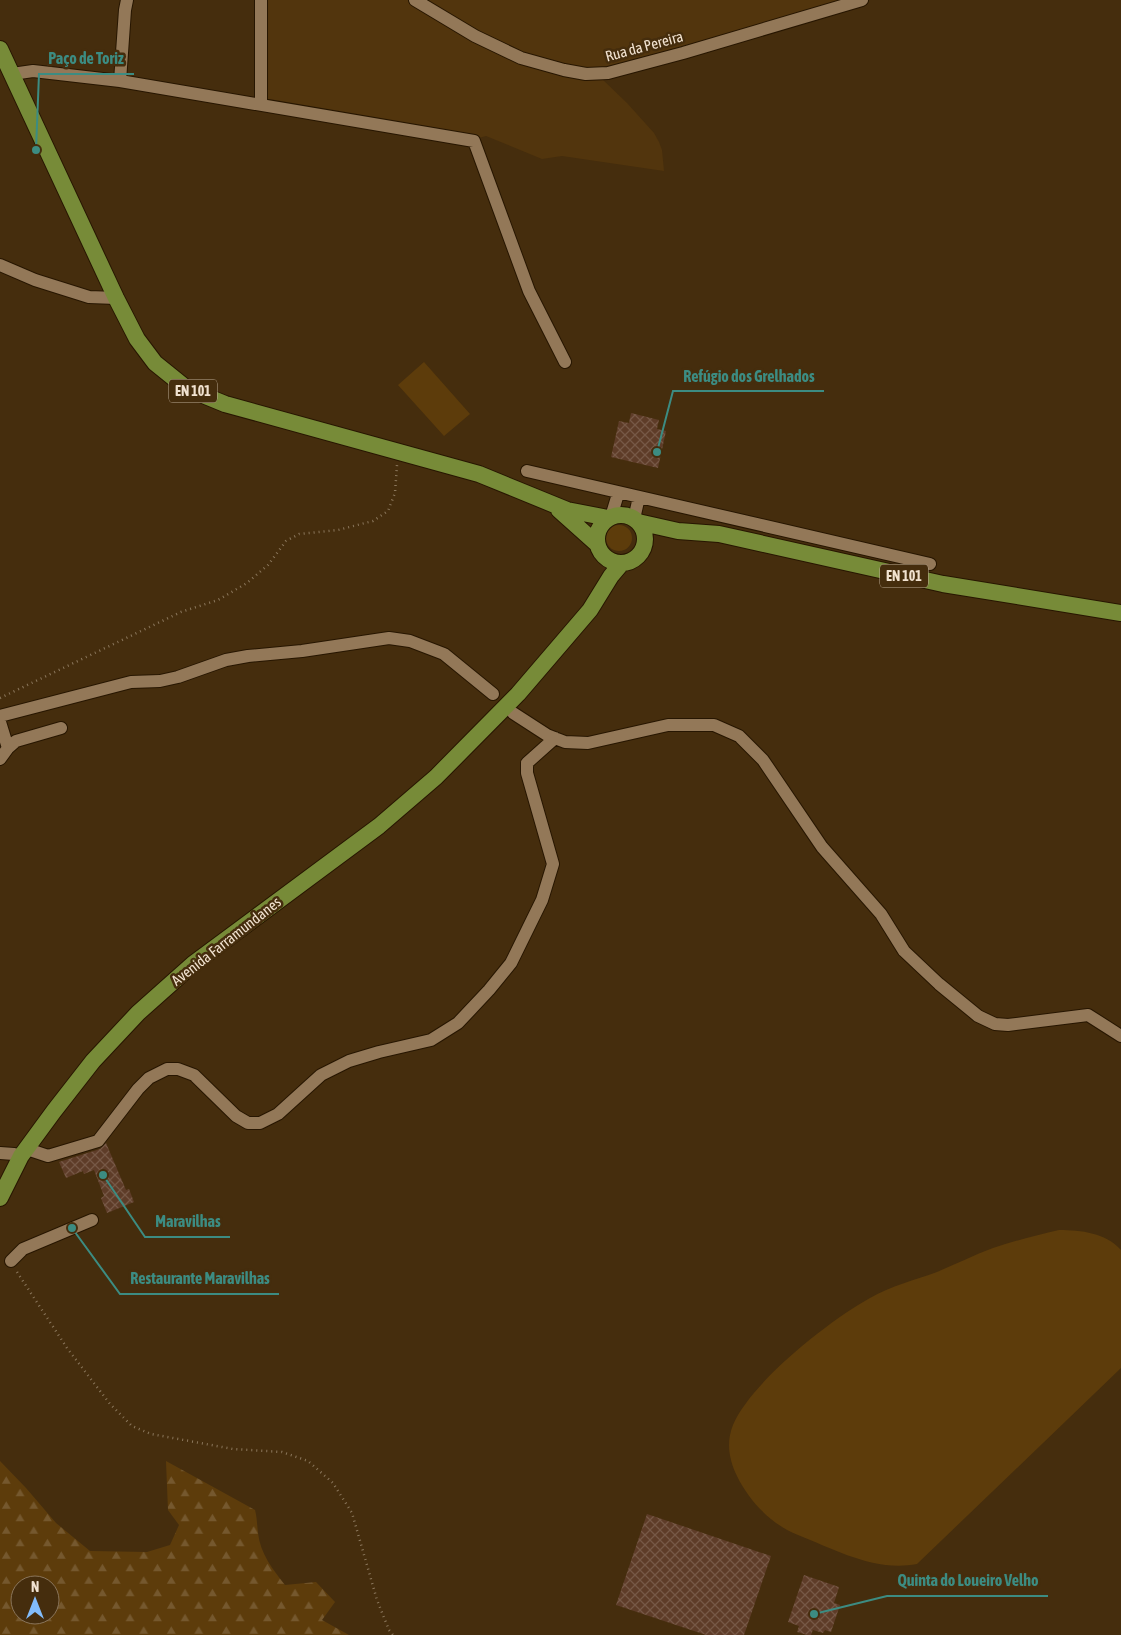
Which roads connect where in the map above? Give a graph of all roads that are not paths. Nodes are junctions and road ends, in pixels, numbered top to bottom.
1 (127, 0) edge
2 (261, 0) edge
3 (415, 0) edge
4 (862, 0) edge
5 (0, 49) edge
6 (12, 74) junction
7 (120, 81) junction
8 (261, 105) junction
9 (0, 265) edge
10 (116, 298) junction
11 (565, 362) dead end
12 (527, 471) dead end
13 (618, 494) junction
14 (639, 497) junction
15 (545, 501) junction
16 (610, 518) junction
17 (636, 521) junction
18 (688, 532) junction
19 (599, 548) junction
20 (641, 553) junction
21 (622, 563) junction
22 (930, 564) dead end
23 (597, 596) junction
24 (1121, 613) edge
25 (493, 694) dead end
26 (513, 713) dead end
27 (0, 716) edge
28 (0, 722) edge
29 (61, 728) dead end
30 (555, 738) junction
31 (8, 748) junction
32 (0, 759) edge
33 (1121, 1036) edge
34 (0, 1153) edge
35 (24, 1153) junction
36 (0, 1198) edge
37 (92, 1220) dead end
38 (11, 1262) road end

1 - 7 street
2 - 8 street
3 - 4 street, Rua da Pereira
5 - 6 main road, EN 101
6 - 7 street
6 - 10 main road, EN 101
7 - 8 street
8 - 11 street
9 - 10 street
10 - 15 main road, EN 101
12 - 13 street
13 - 14 street
13 - 16 street
14 - 17 street
14 - 22 street
15 - 16 main road
15 - 19 main road
16 - 17 main road
16 - 19 main road
17 - 18 main road
17 - 20 main road
18 - 20 main road
18 - 24 main road, EN 101
19 - 21 main road
19 - 23 main road
20 - 21 main road
21 - 23 main road, Avenida Farramundanes
23 - 35 main road, Avenida Farramundanes
25 - 27 street
26 - 30 street
28 - 31 street
29 - 31 street
30 - 33 street
30 - 35 street
31 - 32 street
34 - 35 street
35 - 36 main road, Avenida Farramundanes
37 - 38 street

